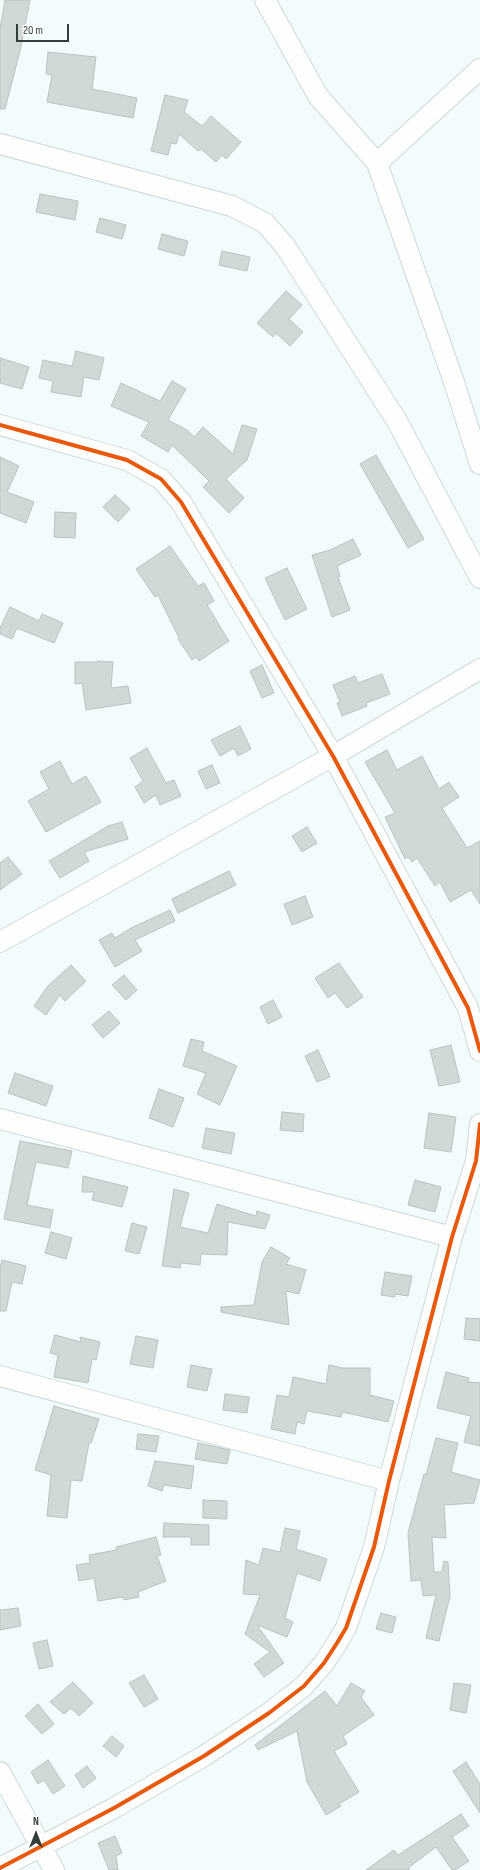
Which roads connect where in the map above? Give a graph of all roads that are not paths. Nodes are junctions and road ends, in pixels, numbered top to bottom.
1 (265, 0) edge
2 (480, 69) edge
3 (0, 144) edge
4 (377, 163) junction
5 (0, 425) edge
6 (480, 464) edge
7 (480, 578) edge
8 (480, 669) edge
9 (333, 756) junction
10 (0, 942) edge
11 (480, 1051) edge
12 (0, 1119) edge
13 (480, 1124) edge
14 (452, 1237) junction
15 (0, 1376) edge
16 (389, 1481) junction
17 (0, 1772) edge
18 (41, 1846) junction
19 (0, 1868) edge
20 (54, 1870) edge

1 - 4 street
2 - 4 street
3 - 7 street
4 - 6 street
5 - 9 street
8 - 9 street
9 - 10 street
9 - 11 street
12 - 14 street
13 - 14 street
14 - 16 street
15 - 16 street
16 - 18 street
17 - 18 street
18 - 19 street
18 - 20 street

